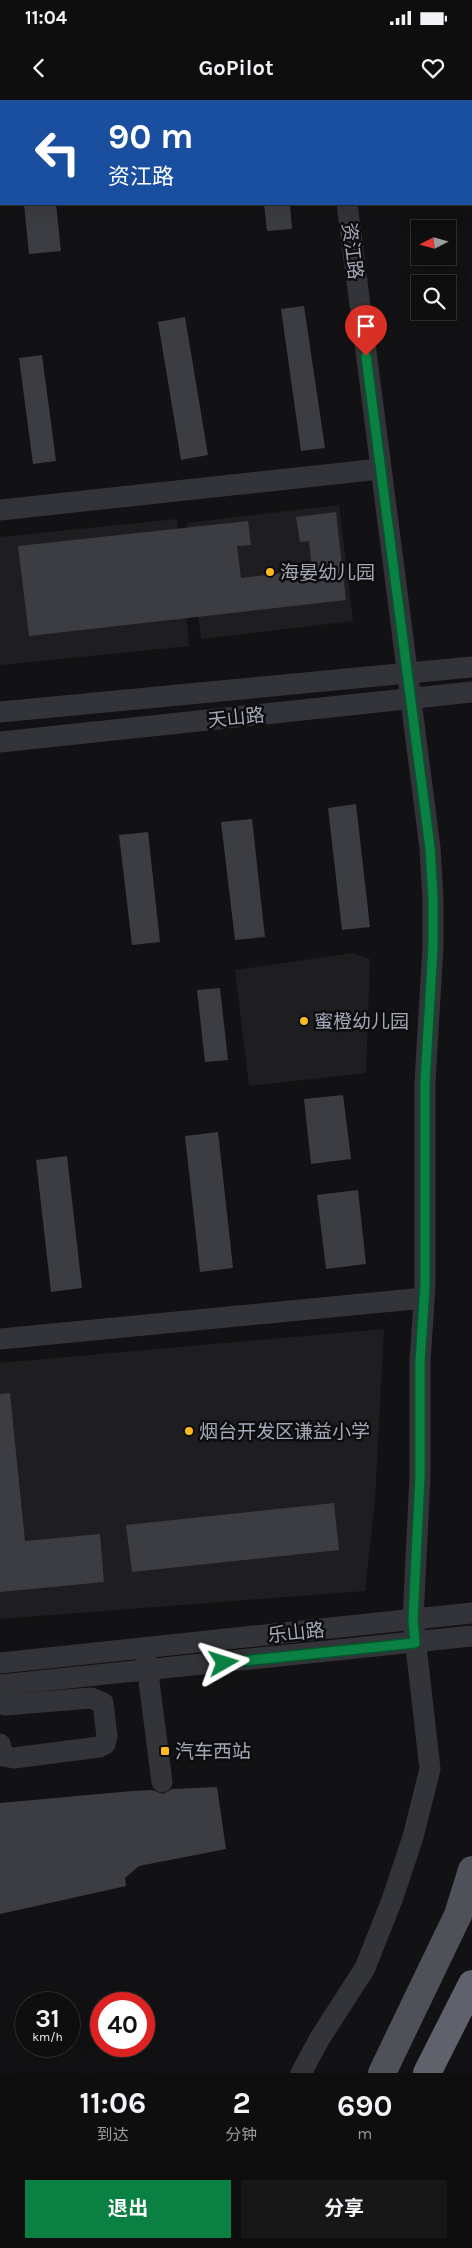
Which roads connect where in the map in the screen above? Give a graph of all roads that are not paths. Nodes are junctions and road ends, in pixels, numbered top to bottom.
1 (347, 205) edge
2 (380, 469) junction
3 (0, 510) edge
4 (472, 667) edge
5 (406, 672) junction
6 (472, 692) edge
7 (409, 699) junction
8 (0, 712) edge
9 (0, 742) edge
10 (424, 1298) junction
11 (0, 1339) edge
12 (472, 1613) edge
13 (413, 1620) junction
14 (472, 1636) edge
15 (415, 1643) junction
16 (145, 1648) junction
17 (0, 1664) edge
18 (148, 1671) junction
19 (1, 1685) edge
20 (0, 1744) edge
21 (162, 1782) dead end
22 (472, 1870) edge
23 (472, 1984) edge
24 (301, 2073) edge
25 (382, 2073) edge
26 (428, 2073) edge

1 - 2 street, 资江路
2 - 3 street
2 - 5 street, 资江路
4 - 5 street, 天山路
5 - 7 street, 资江路
5 - 8 street, 天山路
6 - 7 street, 天山路
7 - 9 street, 天山路
7 - 10 street, 资江路
10 - 11 street
10 - 13 street, 资江路
12 - 13 street, 乐山路
13 - 15 street, 资江路
13 - 16 street, 乐山路
14 - 15 street, 乐山路
15 - 18 street, 乐山路
15 - 24 street, 资江路
16 - 17 street, 乐山路
16 - 18 street
18 - 19 street, 乐山路
18 - 21 street
19 - 20 street
22 - 25 main road
23 - 26 highway

